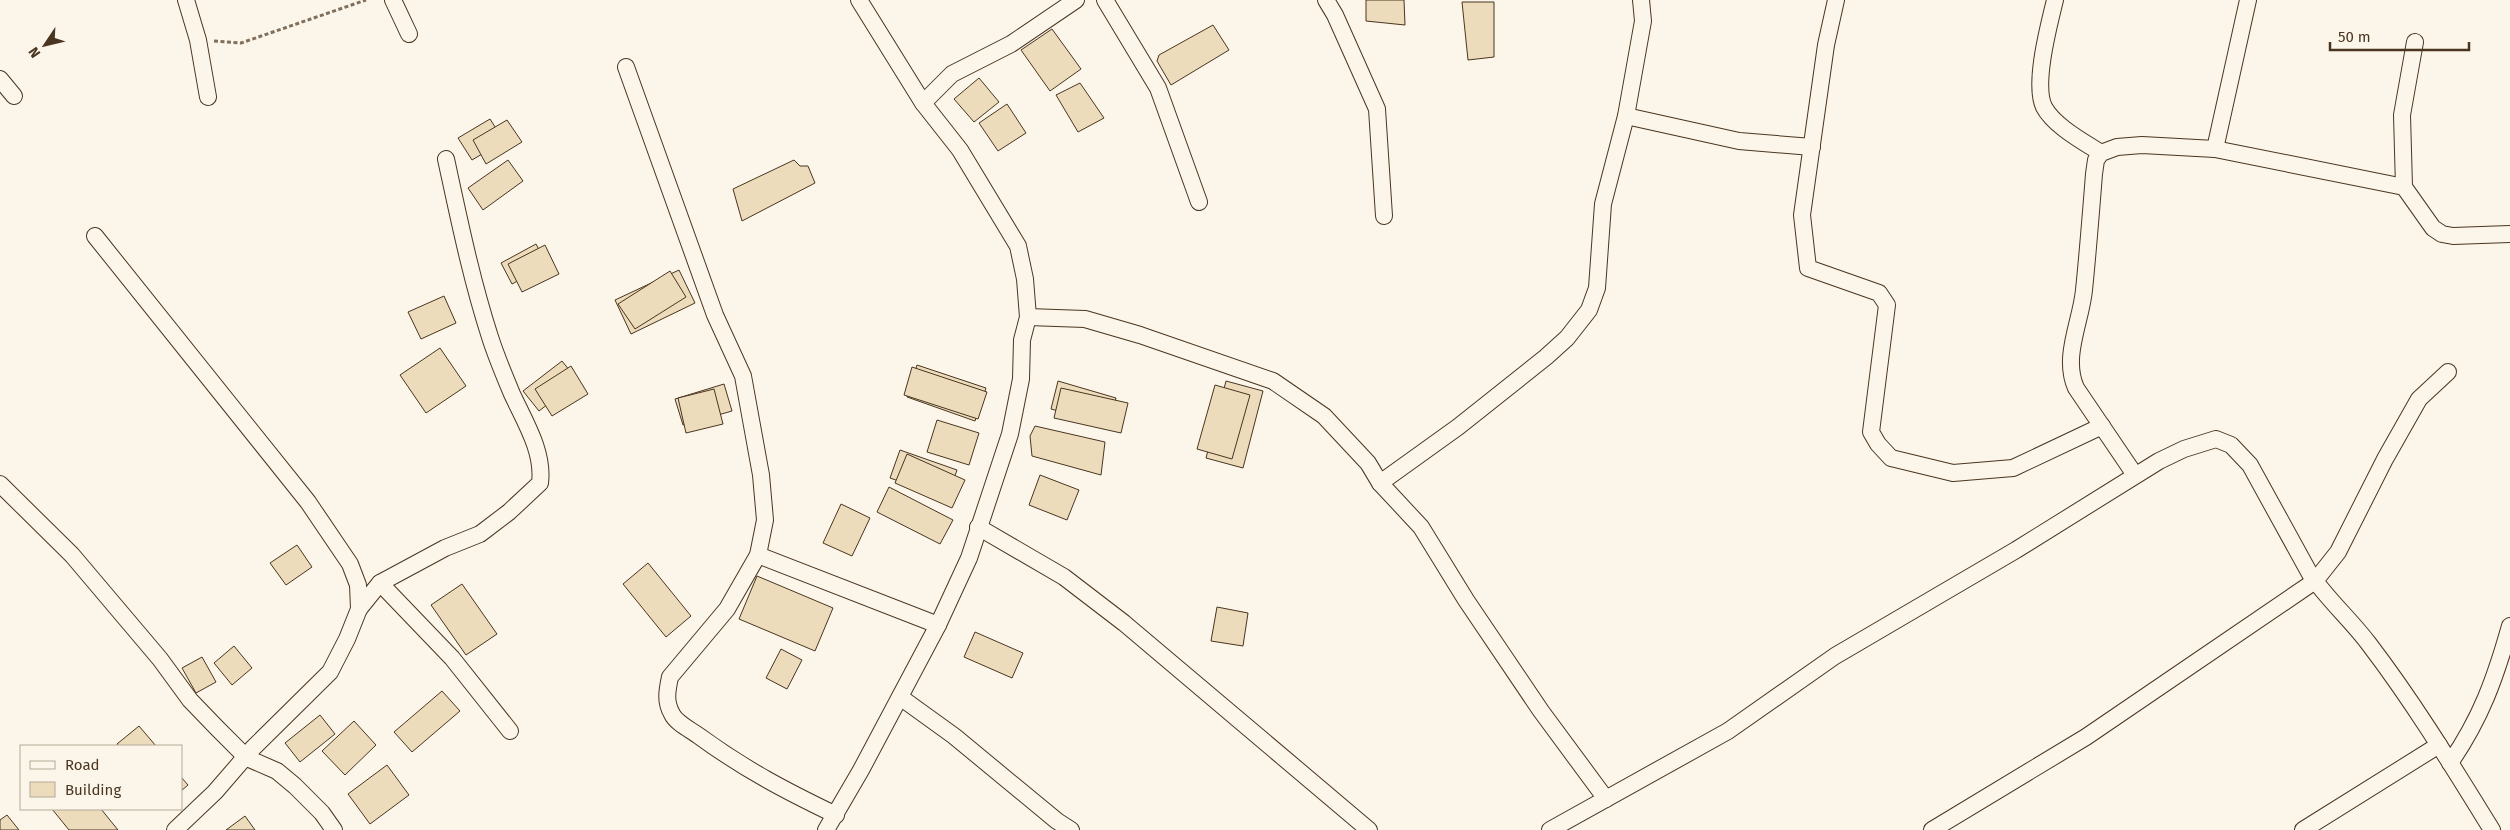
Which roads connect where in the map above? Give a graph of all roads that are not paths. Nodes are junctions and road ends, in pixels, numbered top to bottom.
1 (186, 0) edge
2 (393, 0) edge
3 (859, 0) edge
4 (1076, 0) edge
5 (1105, 0) edge
6 (1326, 0) edge
7 (1641, 0) edge
8 (1836, 0) edge
9 (2055, 0) edge
10 (2248, 0) edge
11 (408, 34) dead end
12 (2416, 42) dead end
13 (626, 67) dead end
14 (0, 79) edge
15 (14, 96) dead end
16 (208, 97) dead end
17 (923, 103) junction
18 (1626, 116) junction
19 (1812, 147) junction
20 (2215, 149) junction
21 (2101, 153) junction
22 (446, 159) dead end
23 (2404, 187) junction
24 (1199, 202) dead end
25 (1384, 216) dead end
26 (2510, 234) edge
27 (95, 236) dead end
28 (1028, 317) junction
29 (2448, 372) dead end
30 (2102, 426) junction
31 (2135, 476) junction
32 (1380, 483) junction
33 (0, 484) edge
34 (978, 527) junction
35 (758, 555) junction
36 (2315, 581) junction
37 (380, 583) junction
38 (359, 608) junction
39 (938, 624) junction
40 (2510, 626) edge
41 (900, 697) junction
42 (510, 731) dead end
43 (2439, 745) junction
44 (247, 758) junction
45 (2450, 763) junction
46 (1606, 799) junction
47 (836, 815) junction
48 (175, 830) edge
49 (334, 830) edge
50 (826, 830) edge
51 (1071, 830) edge
52 (1369, 830) edge
53 (1550, 830) edge
54 (1932, 830) edge
55 (2304, 830) edge
56 (2492, 830) edge

1 - 16 street
2 - 11 street
3 - 17 street
4 - 17 street
5 - 24 street
6 - 25 street
7 - 18 street
8 - 19 street
9 - 21 street
10 - 20 street
12 - 23 street
13 - 35 street
14 - 15 street
17 - 28 street
18 - 19 street
18 - 32 street
19 - 30 street
20 - 21 street
20 - 23 street
21 - 30 street
22 - 37 street
23 - 26 street
27 - 38 street
28 - 32 street
28 - 34 street
29 - 36 street
30 - 31 street
31 - 36 street
31 - 46 street
32 - 46 street
33 - 44 street
34 - 39 street
34 - 52 street
35 - 39 street
35 - 47 street
36 - 43 street
36 - 54 street
37 - 38 street
37 - 42 street
38 - 44 street
39 - 41 street
40 - 45 street
41 - 47 street
41 - 51 street
43 - 45 street
43 - 55 street
44 - 48 street
44 - 49 street
45 - 56 street
46 - 53 street
47 - 50 street

